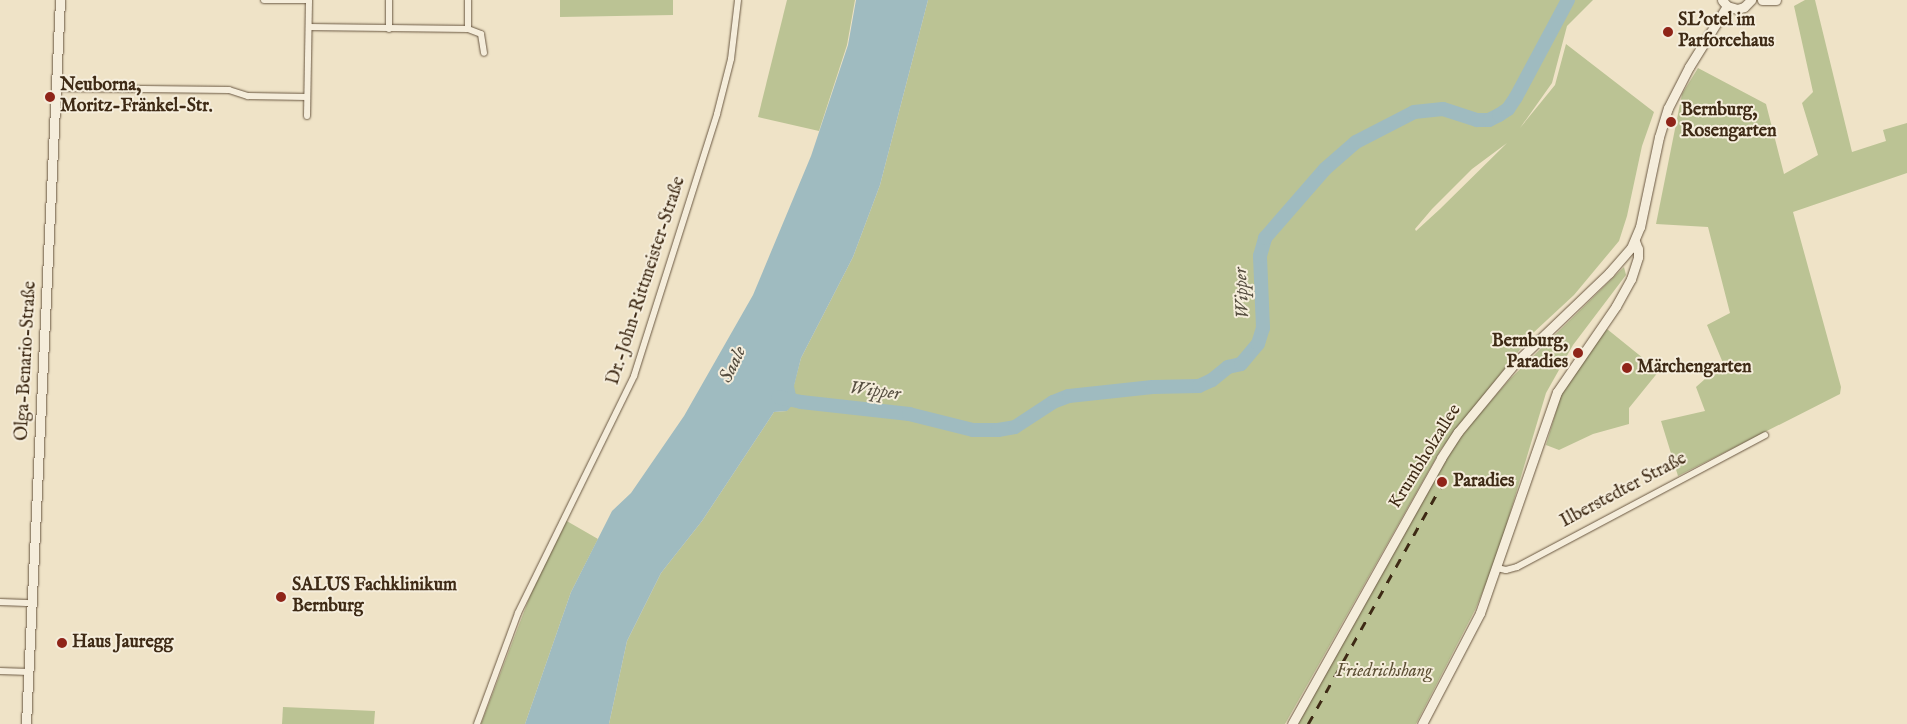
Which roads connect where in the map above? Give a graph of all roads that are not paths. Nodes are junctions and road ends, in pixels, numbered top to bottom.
1 (60, 0) edge
2 (264, 0) edge
3 (309, 0) edge
4 (389, 0) edge
5 (468, 0) edge
6 (738, 0) edge
7 (1751, 0) edge
8 (1762, 0) edge
9 (1776, 0) edge
10 (1725, 3) edge
11 (309, 27) junction
12 (389, 29) junction
13 (468, 29) junction
14 (484, 53) dead end
15 (56, 88) junction
16 (307, 97) junction
17 (307, 116) dead end
18 (1635, 241) junction
19 (1765, 435) dead end
20 (1497, 568) junction
21 (0, 602) edge
22 (33, 603) junction
23 (0, 671) edge
24 (29, 672) junction
25 (26, 724) edge
26 (477, 724) edge
27 (1292, 724) edge
28 (1422, 724) edge

1 - 15 street, Olga-Benario-Straße
2 - 3 street
3 - 11 street
4 - 12 street
5 - 13 street
6 - 26 street, Dr.-John-Rittmeister-Straße
7 - 10 street
8 - 9 street
10 - 18 street
11 - 12 street
11 - 16 street
12 - 13 street
13 - 14 street
15 - 16 street
15 - 22 street, Olga-Benario-Straße
16 - 17 street
18 - 20 street
18 - 27 street, Krumbholzallee
19 - 20 street, Ilberstedter Straße
20 - 28 street
21 - 22 street
22 - 24 street, Olga-Benario-Straße
23 - 24 street
24 - 25 street, Olga-Benario-Straße

